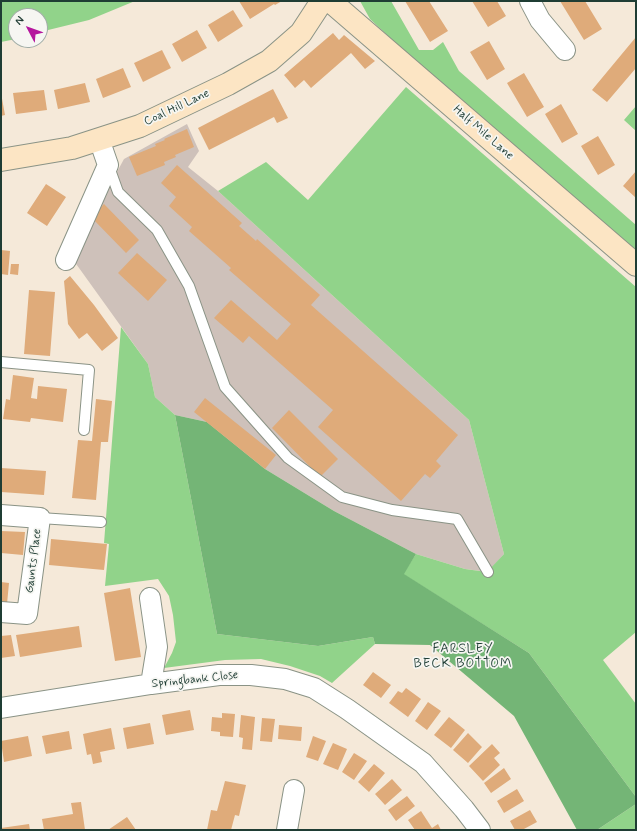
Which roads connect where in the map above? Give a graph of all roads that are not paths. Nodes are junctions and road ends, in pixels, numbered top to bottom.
1 (322, 1) edge
2 (330, 1) edge
3 (530, 1) edge
4 (565, 50) dead end
5 (99, 139) junction
6 (1, 160) edge
7 (108, 165) junction
8 (66, 260) dead end
9 (636, 265) edge
10 (1, 362) edge
11 (84, 430) dead end
12 (1, 515) edge
13 (40, 518) junction
14 (101, 522) dead end
15 (488, 572) dead end
16 (150, 598) dead end
17 (1, 612) edge
18 (151, 684) junction
19 (1, 708) edge
20 (294, 790) dead end
21 (287, 830) edge
22 (480, 830) edge

1 - 5 street, Coal Hill Lane
2 - 9 street, Half Mile Lane
3 - 4 street
5 - 6 street, Coal Hill Lane
5 - 7 street
7 - 8 street
7 - 15 lane
10 - 11 lane
12 - 13 street
13 - 14 lane, Gaunts Place
13 - 17 street, Gaunts Place
16 - 18 street
18 - 19 street, Springbank Close
18 - 22 street, Springbank Close
20 - 21 street

